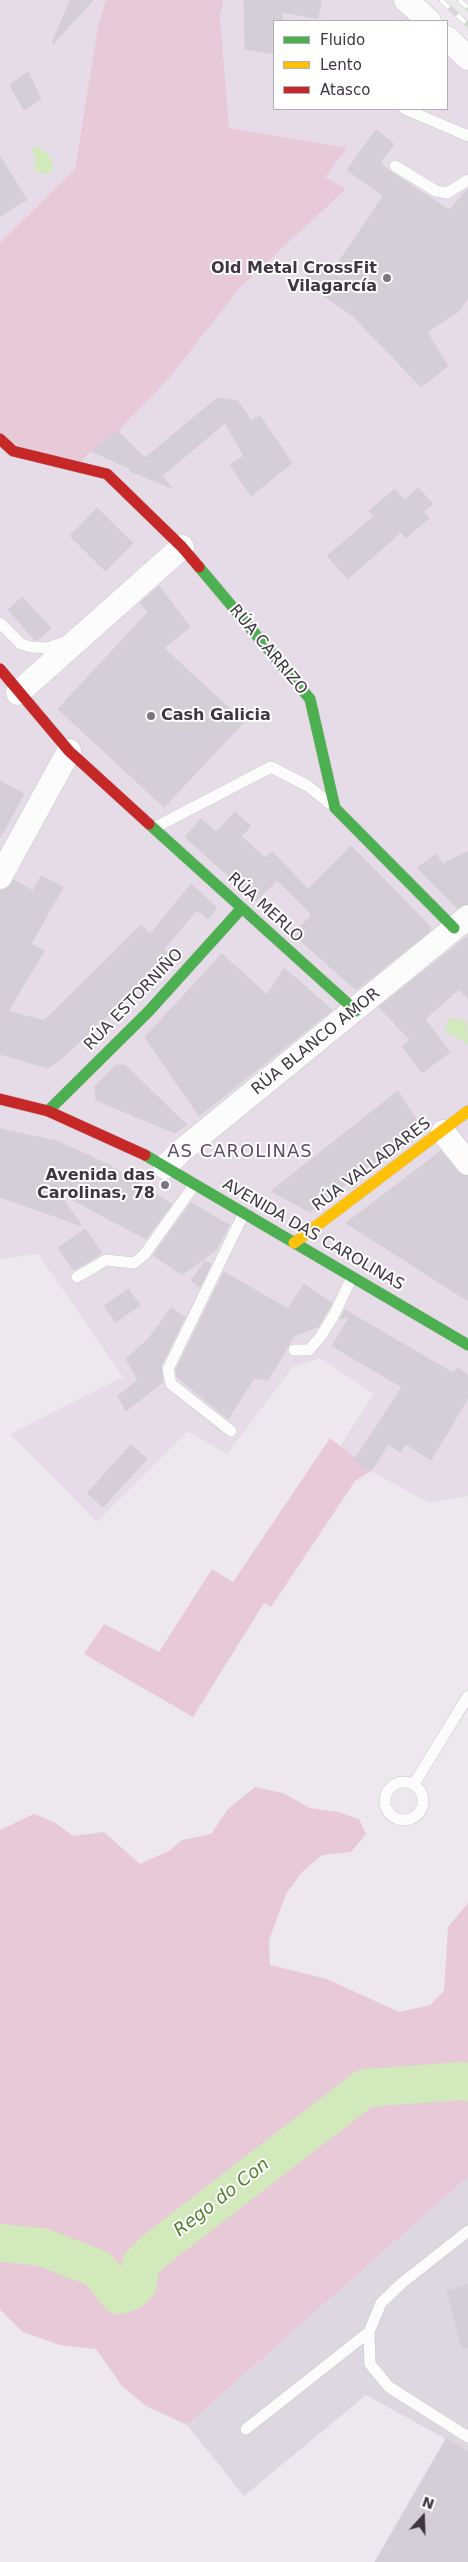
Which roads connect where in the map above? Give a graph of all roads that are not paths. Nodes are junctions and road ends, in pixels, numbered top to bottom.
1 (406, 0) edge
2 (428, 20) edge
3 (448, 39) edge
4 (468, 58) edge
5 (407, 110) edge
6 (468, 136) edge
7 (395, 166) dead end
8 (468, 180) edge
9 (0, 440) edge
10 (182, 547) junction
11 (0, 622) edge
12 (84, 634) junction
13 (0, 669) edge
14 (18, 693) junction
15 (69, 751) junction
16 (335, 808) junction
17 (154, 828) junction
18 (0, 877) edge
19 (241, 909) junction
20 (461, 922) edge
21 (356, 1010) junction
22 (0, 1100) edge
23 (48, 1110) junction
24 (468, 1111) edge
25 (443, 1132) junction
26 (468, 1163) edge
27 (165, 1167) junction
28 (195, 1184) junction
29 (244, 1213) junction
30 (294, 1243) junction
31 (77, 1277) dead end
32 (352, 1277) junction
33 (443, 1330) junction
34 (468, 1345) edge
35 (294, 1350) dead end
36 (468, 1359) edge
37 (231, 1431) dead end
38 (468, 1696) edge
39 (414, 1784) dead end
40 (468, 2231) edge
41 (370, 2332) junction
42 (246, 2429) dead end
43 (468, 2437) edge

1 - 2 street
3 - 4 street
5 - 6 lane
7 - 8 lane
9 - 10 street, RÚA CARRIZO
10 - 12 street
10 - 16 street, RÚA CARRIZO
11 - 12 lane
12 - 14 street
13 - 14 street
14 - 15 street
15 - 17 street
15 - 18 street
16 - 17 lane
16 - 20 street
17 - 19 street, RÚA MERLO
19 - 21 street, RÚA MERLO
19 - 23 street, RÚA ESTORNIÑO
20 - 21 street, RÚA BLANCO AMOR
21 - 27 street, RÚA BLANCO AMOR
22 - 23 street, AVENIDA DAS CAROLINAS
23 - 27 street, AVENIDA DAS CAROLINAS
24 - 25 street, RÚA VALLADARES
25 - 26 street
25 - 30 street, RÚA VALLADARES
27 - 28 street, AVENIDA DAS CAROLINAS
28 - 29 street, AVENIDA DAS CAROLINAS
28 - 31 lane
29 - 30 street, AVENIDA DAS CAROLINAS
29 - 37 lane
30 - 32 street, AVENIDA DAS CAROLINAS
32 - 33 street, AVENIDA DAS CAROLINAS
32 - 35 lane
33 - 34 street, AVENIDA DAS CAROLINAS
33 - 36 street
38 - 39 lane
40 - 41 lane
41 - 42 lane
41 - 43 lane

